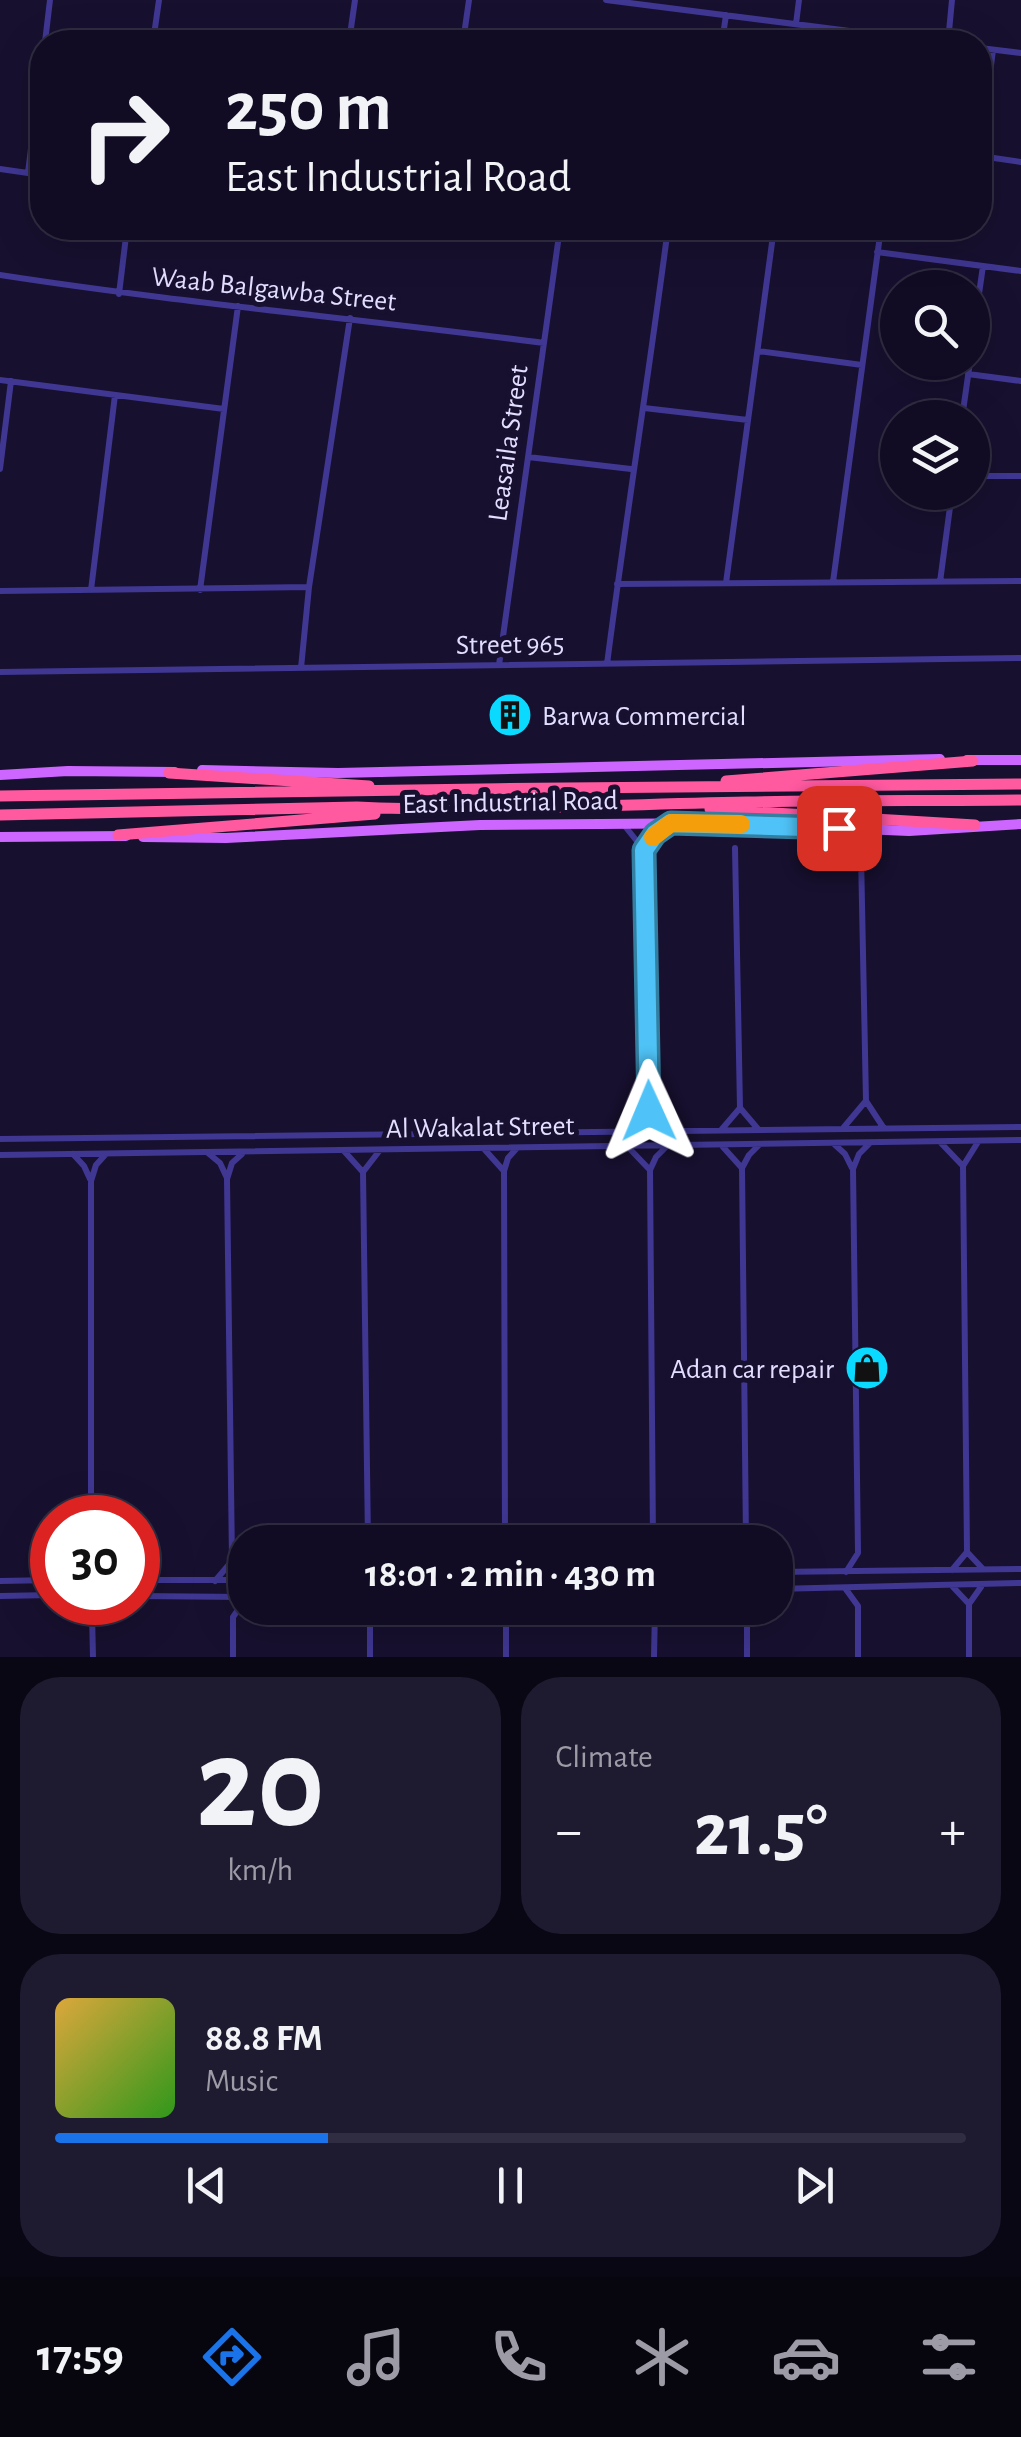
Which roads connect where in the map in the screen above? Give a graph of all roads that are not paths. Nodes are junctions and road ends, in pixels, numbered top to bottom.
1 (50, 0) edge
2 (159, 0) edge
3 (356, 0) edge
4 (469, 0) edge
5 (606, 0) edge
6 (684, 0) edge
7 (799, 0) edge
8 (952, 0) edge
9 (682, 10) junction
10 (726, 16) junction
11 (796, 24) junction
12 (46, 30) edge
13 (155, 30) edge
14 (351, 30) edge
15 (465, 30) edge
16 (724, 30) edge
17 (843, 30) edge
18 (949, 30) edge
19 (992, 50) edge
20 (1021, 53) edge
21 (992, 156) edge
22 (30, 157) edge
23 (1021, 162) edge
24 (0, 169) edge
25 (28, 173) joint
26 (126, 240) edge
27 (558, 240) edge
28 (666, 240) edge
29 (772, 240) edge
30 (880, 240) edge
31 (878, 252) junction
32 (983, 266) junction
33 (982, 270) edge
34 (1021, 271) edge
35 (0, 276) edge
36 (119, 294) junction
37 (238, 306) junction
38 (350, 318) junction
39 (544, 343) junction
40 (758, 351) junction
41 (862, 365) junction
42 (990, 377) edge
43 (0, 380) edge
44 (11, 381) junction
45 (1021, 381) edge
46 (115, 395) junction
47 (644, 408) junction
48 (224, 409) junction
49 (748, 420) junction
50 (528, 457) junction
51 (0, 469) edge
52 (632, 470) junction
53 (990, 476) edge
54 (1021, 476) edge
55 (950, 510) edge
56 (1021, 581) edge
57 (833, 582) junction
58 (940, 582) junction
59 (726, 583) junction
60 (617, 584) junction
61 (309, 587) junction
62 (91, 590) junction
63 (200, 590) junction
64 (0, 592) edge
65 (1021, 658) edge
66 (499, 664) junction
67 (607, 664) junction
68 (300, 668) junction
69 (0, 672) edge
70 (1021, 760) edge
71 (972, 761) junction
72 (169, 773) junction
73 (0, 774) edge
74 (712, 784) junction
75 (1021, 784) edge
76 (404, 790) junction
77 (0, 796) edge
78 (1021, 800) edge
79 (682, 806) junction
80 (404, 810) junction
81 (0, 815) edge
82 (671, 823) junction
83 (622, 824) junction
84 (1021, 824) edge
85 (975, 825) junction
86 (839, 828) junction
87 (880, 830) junction
88 (118, 836) junction
89 (0, 837) edge
90 (735, 848) dead end
91 (644, 850) junction
92 (861, 855) junction
93 (866, 1102) junction
94 (740, 1108) junction
95 (649, 1111) junction
96 (1021, 1127) edge
97 (843, 1128) junction
98 (884, 1128) junction
99 (668, 1130) junction
100 (722, 1130) junction
101 (758, 1130) junction
102 (630, 1131) junction
103 (0, 1139) edge
104 (1021, 1140) edge
105 (940, 1141) junction
106 (979, 1141) junction
107 (870, 1142) junction
108 (833, 1143) junction
109 (760, 1144) junction
110 (720, 1145) junction
111 (627, 1146) junction
112 (666, 1146) junction
113 (483, 1148) junction
114 (517, 1148) junction
115 (343, 1150) junction
116 (381, 1150) junction
117 (206, 1152) junction
118 (244, 1152) junction
119 (73, 1154) junction
120 (106, 1154) junction
121 (0, 1155) edge
122 (963, 1166) junction
123 (742, 1168) junction
124 (852, 1169) junction
125 (650, 1170) junction
126 (504, 1171) junction
127 (363, 1172) junction
128 (228, 1179) junction
129 (91, 1180) junction
130 (91, 1495) edge
131 (232, 1525) edge
132 (368, 1525) edge
133 (506, 1525) edge
134 (653, 1525) edge
135 (746, 1525) edge
136 (968, 1552) junction
137 (858, 1553) junction
138 (228, 1566) edge
139 (1021, 1569) edge
140 (876, 1570) junction
141 (952, 1570) junction
142 (984, 1570) junction
143 (793, 1572) edge
144 (846, 1572) junction
145 (30, 1580) edge
146 (160, 1580) edge
147 (228, 1580) edge
148 (0, 1581) edge
149 (215, 1581) junction
150 (1021, 1583) edge
151 (952, 1586) junction
152 (983, 1586) junction
153 (845, 1588) junction
154 (875, 1588) junction
155 (793, 1589) edge
156 (0, 1596) edge
157 (30, 1596) edge
158 (160, 1597) edge
159 (214, 1598) junction
160 (228, 1598) edge
161 (969, 1604) junction
162 (858, 1606) junction
163 (228, 1612) edge
164 (92, 1625) edge
165 (232, 1625) edge
166 (369, 1625) edge
167 (506, 1625) edge
168 (654, 1625) edge
169 (746, 1625) edge
170 (93, 1657) edge
171 (233, 1657) edge
172 (370, 1657) edge
173 (506, 1657) edge
174 (654, 1657) edge
175 (746, 1657) edge
176 (858, 1657) edge
177 (969, 1657) edge

1 - 12 street
2 - 13 street
3 - 14 street
4 - 15 street
5 - 9 street
6 - 9 street
7 - 11 street
8 - 18 street
9 - 10 street
10 - 11 street
10 - 16 street
11 - 17 street
19 - 20 street
21 - 23 street
22 - 25 street
24 - 25 street
26 - 36 street
27 - 39 street, Leasaila Street
28 - 47 street
29 - 40 street
30 - 31 street
31 - 32 street
31 - 41 street
32 - 33 street
32 - 34 street
35 - 36 street, Waab Balgawba Street
36 - 37 street, Waab Balgawba Street
37 - 38 street, Waab Balgawba Street
37 - 48 street
38 - 39 street, Waab Balgawba Street
38 - 61 street
39 - 50 street, Leasaila Street
40 - 41 street
40 - 49 street
41 - 57 street
42 - 45 street
43 - 44 street
44 - 46 street
44 - 51 street
46 - 48 street
46 - 62 street
47 - 49 street
47 - 52 street
48 - 63 street
49 - 59 street
50 - 52 street
50 - 66 street, Leasaila Street
52 - 60 street
53 - 54 street
55 - 58 street
56 - 58 street
57 - 58 street
57 - 59 street
59 - 60 street
60 - 67 street
61 - 63 street
61 - 68 street
62 - 63 street
62 - 64 street
65 - 67 street, Street 965
66 - 67 street, Street 965
66 - 68 street, Street 965
68 - 69 street, Street 965
70 - 71 main road
71 - 72 main road, East Industrial Road
71 - 74 highway
72 - 73 main road, East Industrial Road
72 - 76 highway
74 - 75 highway, East Industrial Road
74 - 76 highway, East Industrial Road
76 - 77 highway, East Industrial Road
78 - 79 highway, East Industrial Road
79 - 80 highway, East Industrial Road
79 - 85 highway
80 - 81 highway, East Industrial Road
80 - 88 highway
82 - 83 main road, East Industrial Road
82 - 86 main road, East Industrial Road
82 - 91 street
83 - 88 main road, East Industrial Road
83 - 91 street
84 - 85 main road, East Industrial Road
85 - 87 main road, East Industrial Road
86 - 87 main road, East Industrial Road
86 - 92 street
87 - 92 street
88 - 89 main road, East Industrial Road
90 - 94 street
91 - 95 street
92 - 93 street
93 - 97 street
93 - 98 street
94 - 100 street
94 - 101 street
95 - 99 street
95 - 102 street
96 - 98 street, Al Wakalat Street
97 - 98 street, Al Wakalat Street
97 - 101 street, Al Wakalat Street
99 - 100 street, Al Wakalat Street
99 - 102 street, Al Wakalat Street
100 - 101 street, Al Wakalat Street
102 - 103 street, Al Wakalat Street
104 - 106 street, Al Wakalat Street
105 - 106 street, Al Wakalat Street
105 - 107 street, Al Wakalat Street
105 - 122 street
106 - 122 street
107 - 108 street, Al Wakalat Street
107 - 124 street
108 - 109 street, Al Wakalat Street
108 - 124 street
109 - 110 street, Al Wakalat Street
109 - 123 street
110 - 112 street, Al Wakalat Street
110 - 123 street
111 - 112 street, Al Wakalat Street
111 - 114 street, Al Wakalat Street
111 - 125 street
112 - 125 street
113 - 114 street, Al Wakalat Street
113 - 116 street, Al Wakalat Street
113 - 126 street
114 - 126 street
115 - 116 street, Al Wakalat Street
115 - 118 street, Al Wakalat Street
115 - 127 street
116 - 127 street
117 - 118 street, Al Wakalat Street
117 - 120 street, Al Wakalat Street
117 - 128 street
118 - 128 street
119 - 120 street, Al Wakalat Street
119 - 121 street, Al Wakalat Street
119 - 129 street
120 - 129 street
122 - 136 street
123 - 135 street
124 - 137 street
125 - 134 street
126 - 133 street
127 - 132 street
128 - 131 street
129 - 130 street
136 - 141 street
136 - 142 street
137 - 140 street
137 - 144 street
138 - 149 street
139 - 142 street
140 - 141 street
140 - 144 street
141 - 142 street
143 - 144 street
145 - 148 street
146 - 149 street
147 - 149 street
150 - 152 street
151 - 152 street
151 - 154 street
151 - 161 street
152 - 161 street
153 - 154 street
153 - 155 street
153 - 162 street
154 - 162 street
156 - 157 street
158 - 159 street
159 - 160 street
159 - 163 street
161 - 177 street
162 - 176 street
164 - 170 street
165 - 171 street
166 - 172 street
167 - 173 street
168 - 174 street
169 - 175 street

